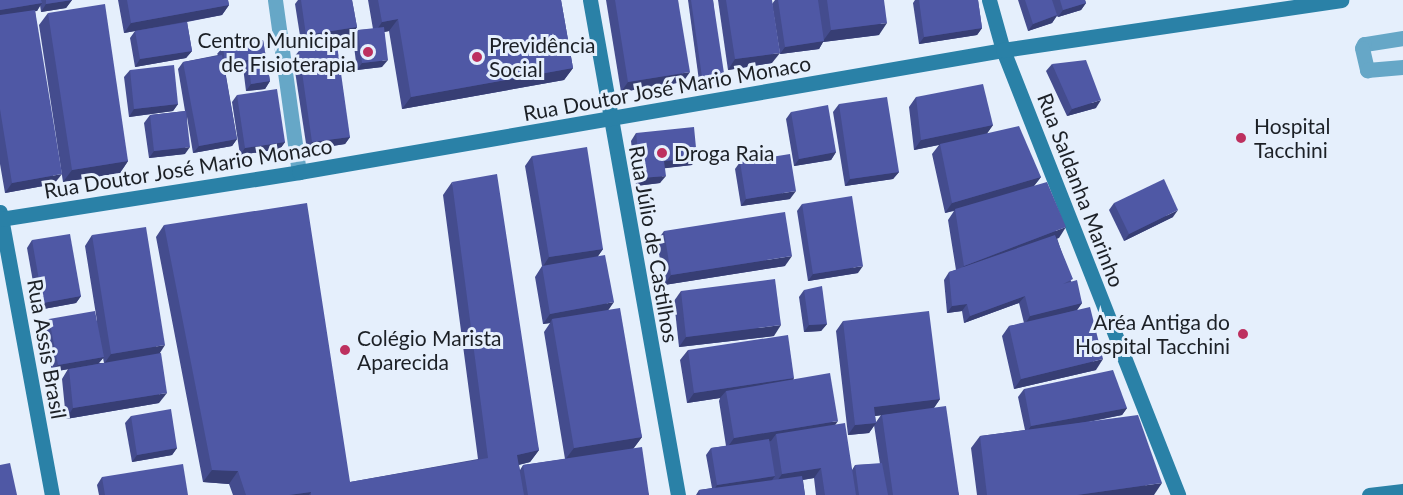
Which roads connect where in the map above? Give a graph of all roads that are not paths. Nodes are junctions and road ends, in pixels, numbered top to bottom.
1 (275, 0) edge
2 (590, 0) edge
3 (988, 0) edge
4 (1341, 0) edge
5 (1403, 38) edge
6 (1003, 50) junction
7 (1403, 67) edge
8 (610, 119) junction
9 (299, 172) junction
10 (1, 216) edge
11 (1403, 490) edge
12 (52, 495) edge
13 (678, 495) edge
14 (1178, 495) edge
15 (1370, 495) edge

1 - 9 street
2 - 8 street, Rua Júlio de Castilhos
3 - 6 street, Rua Saldanha Marinho
4 - 6 street, Rua Doutor José Mario Monaco
5 - 7 street
6 - 8 street, Rua Doutor José Mario Monaco
6 - 14 street, Rua Saldanha Marinho
8 - 9 street, Rua Doutor José Mario Monaco
8 - 13 street, Rua Júlio de Castilhos
9 - 10 street, Rua Doutor José Mario Monaco
10 - 12 street, Rua Assis Brasil
11 - 15 street

